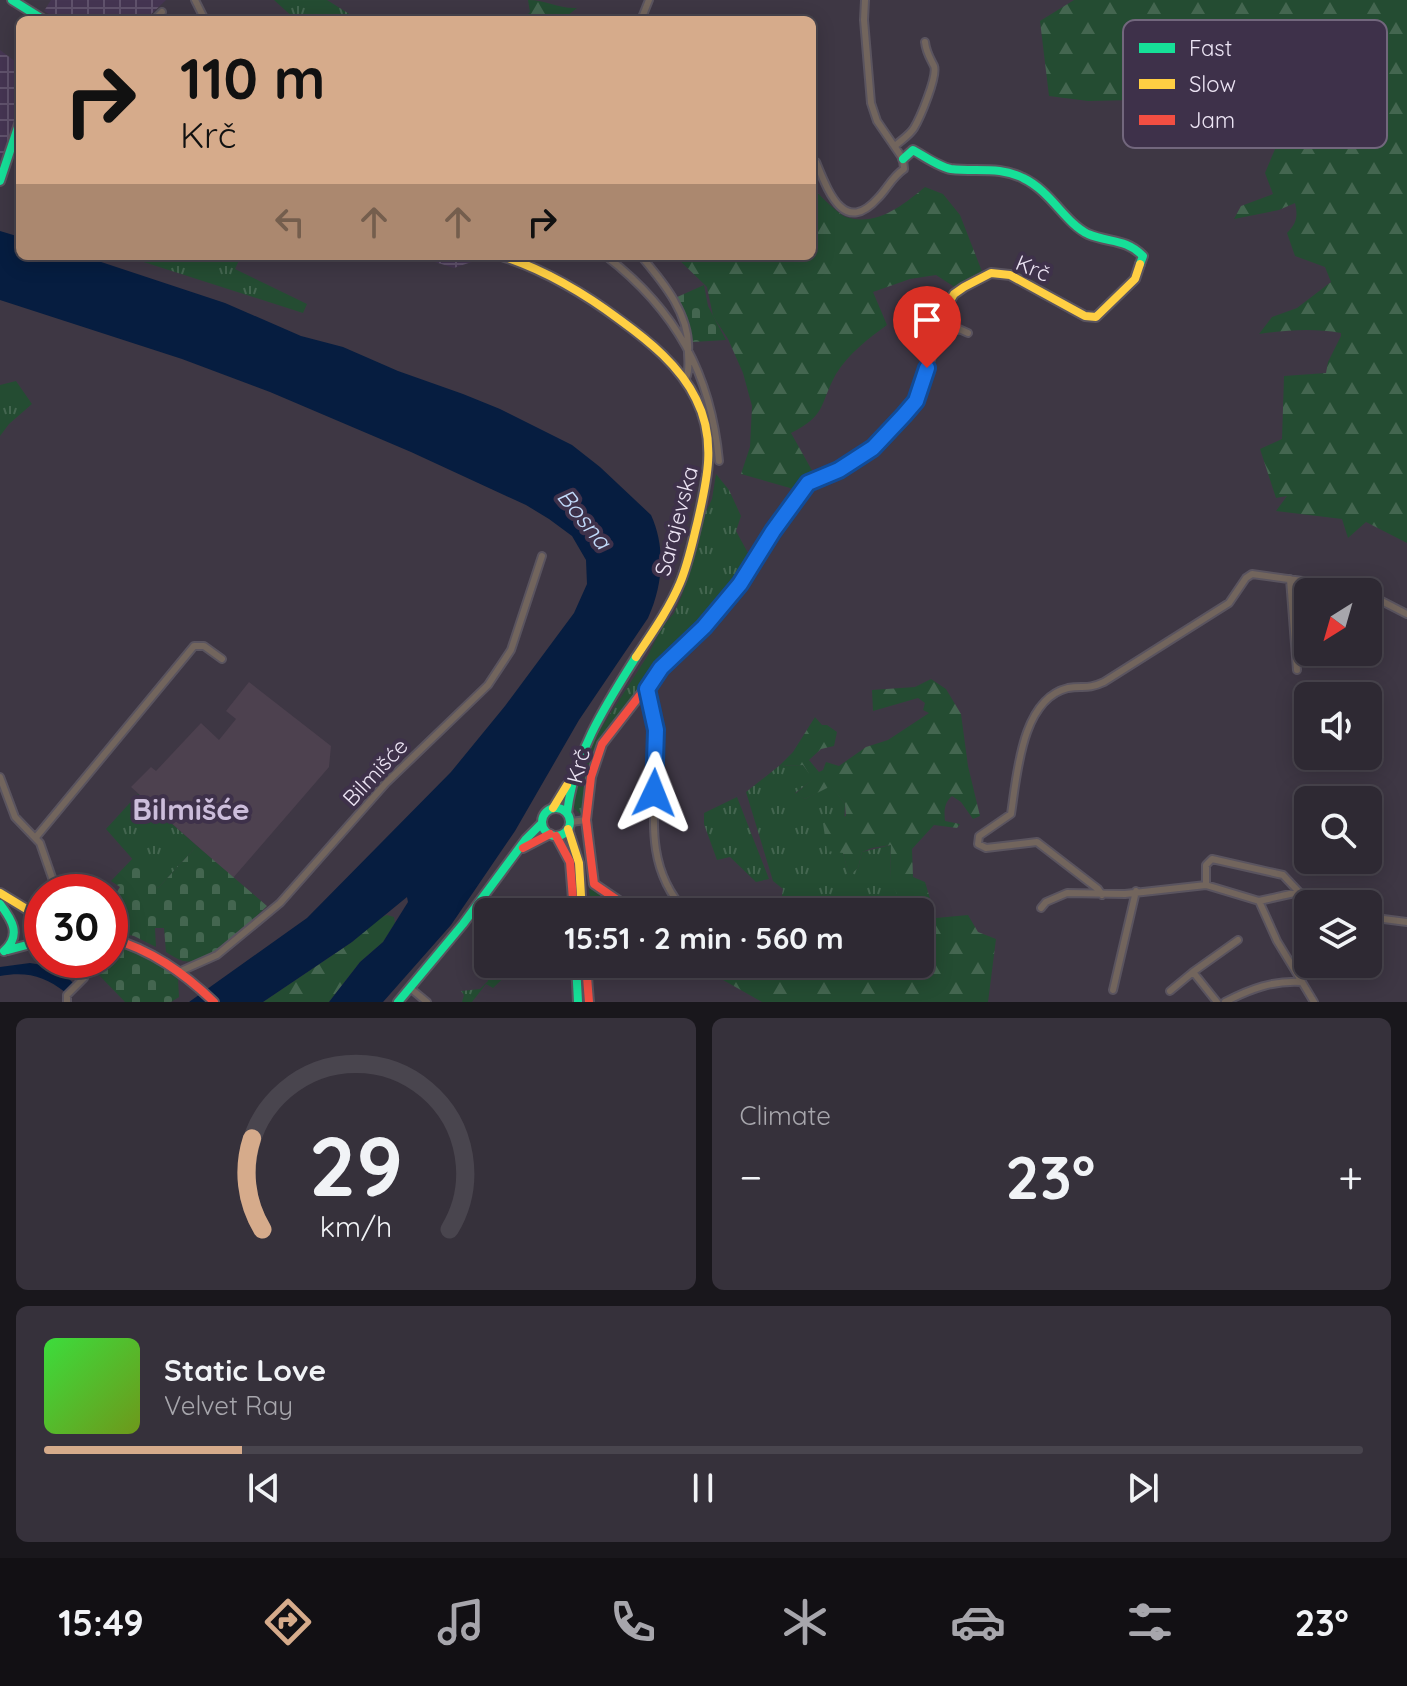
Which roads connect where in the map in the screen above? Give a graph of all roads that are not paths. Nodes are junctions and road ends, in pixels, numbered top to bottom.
1 (12, 0) edge
2 (865, 0) edge
3 (162, 12) dead end
4 (38, 16) edge
5 (158, 16) edge
6 (925, 42) dead end
7 (16, 133) edge
8 (895, 146) junction
9 (903, 159) junction
10 (816, 162) dead end
11 (0, 181) edge
12 (514, 260) edge
13 (611, 260) edge
14 (644, 260) edge
15 (968, 333) dead end
16 (943, 334) junction
17 (689, 349) junction
18 (686, 378) junction
19 (719, 461) dead end
20 (542, 556) dead end
21 (1290, 579) junction
22 (1294, 580) edge
23 (1382, 601) edge
24 (1407, 614) edge
25 (222, 659) dead end
26 (1297, 670) dead end
27 (647, 689) junction
28 (0, 777) edge
29 (571, 777) junction
30 (553, 808) junction
31 (586, 820) junction
32 (569, 821) junction
33 (542, 823) junction
34 (553, 835) junction
35 (37, 836) junction
36 (516, 853) junction
37 (51, 874) edge
38 (1206, 885) junction
39 (1297, 890) edge
40 (1136, 891) junction
41 (0, 893) edge
42 (1294, 893) edge
43 (1102, 895) junction
44 (573, 898) edge
45 (581, 898) edge
46 (613, 898) edge
47 (673, 898) edge
48 (1259, 901) junction
49 (0, 904) edge
50 (24, 908) edge
51 (1041, 908) dead end
52 (1382, 919) edge
53 (1407, 922) edge
54 (1238, 940) dead end
55 (24, 944) edge
56 (128, 944) edge
57 (2, 952) edge
58 (181, 971) junction
59 (1193, 972) junction
60 (84, 978) edge
61 (577, 978) edge
62 (587, 978) edge
63 (1302, 982) junction
64 (410, 988) junction
65 (1113, 990) dead end
66 (1170, 991) dead end
67 (67, 999) edge
68 (214, 1002) edge
69 (398, 1002) edge
70 (427, 1002) edge
71 (578, 1002) edge
72 (589, 1002) edge
73 (1217, 1002) edge
74 (1225, 1002) edge
75 (1314, 1002) edge

1 - 4 main road
2 - 8 street
3 - 5 street
6 - 8 street
7 - 11 main road
8 - 9 street
9 - 10 street
9 - 16 main road, Krč
12 - 18 main road, Sarajevska
13 - 17 street
14 - 17 street
15 - 16 street
16 - 27 main road, Krč
17 - 18 street
17 - 19 street
18 - 29 main road, Sarajevska
20 - 58 street, Bilmišće
21 - 22 street
21 - 26 street
21 - 43 street
23 - 24 street
25 - 35 street
27 - 31 main road, Krč
27 - 47 street
28 - 35 street
29 - 30 main road, Sarajevska
29 - 32 main road, Sarajevska
30 - 32 main road
30 - 33 main road
31 - 32 street
31 - 46 main road, Krč
32 - 34 main road
32 - 45 main road, Sarajevska
33 - 34 main road
33 - 36 main road
34 - 36 main road
34 - 44 main road
35 - 37 street
36 - 64 main road
38 - 39 street
38 - 40 street
38 - 48 street
40 - 43 street
40 - 65 street
41 - 50 main road
42 - 48 street
43 - 51 street
48 - 63 street
49 - 57 main road
52 - 53 street
54 - 59 street
55 - 57 main road
56 - 58 main road
58 - 68 main road
59 - 66 street
59 - 73 street
60 - 67 street
61 - 71 main road
62 - 72 main road
63 - 74 street
63 - 75 street
64 - 69 main road
64 - 70 street

